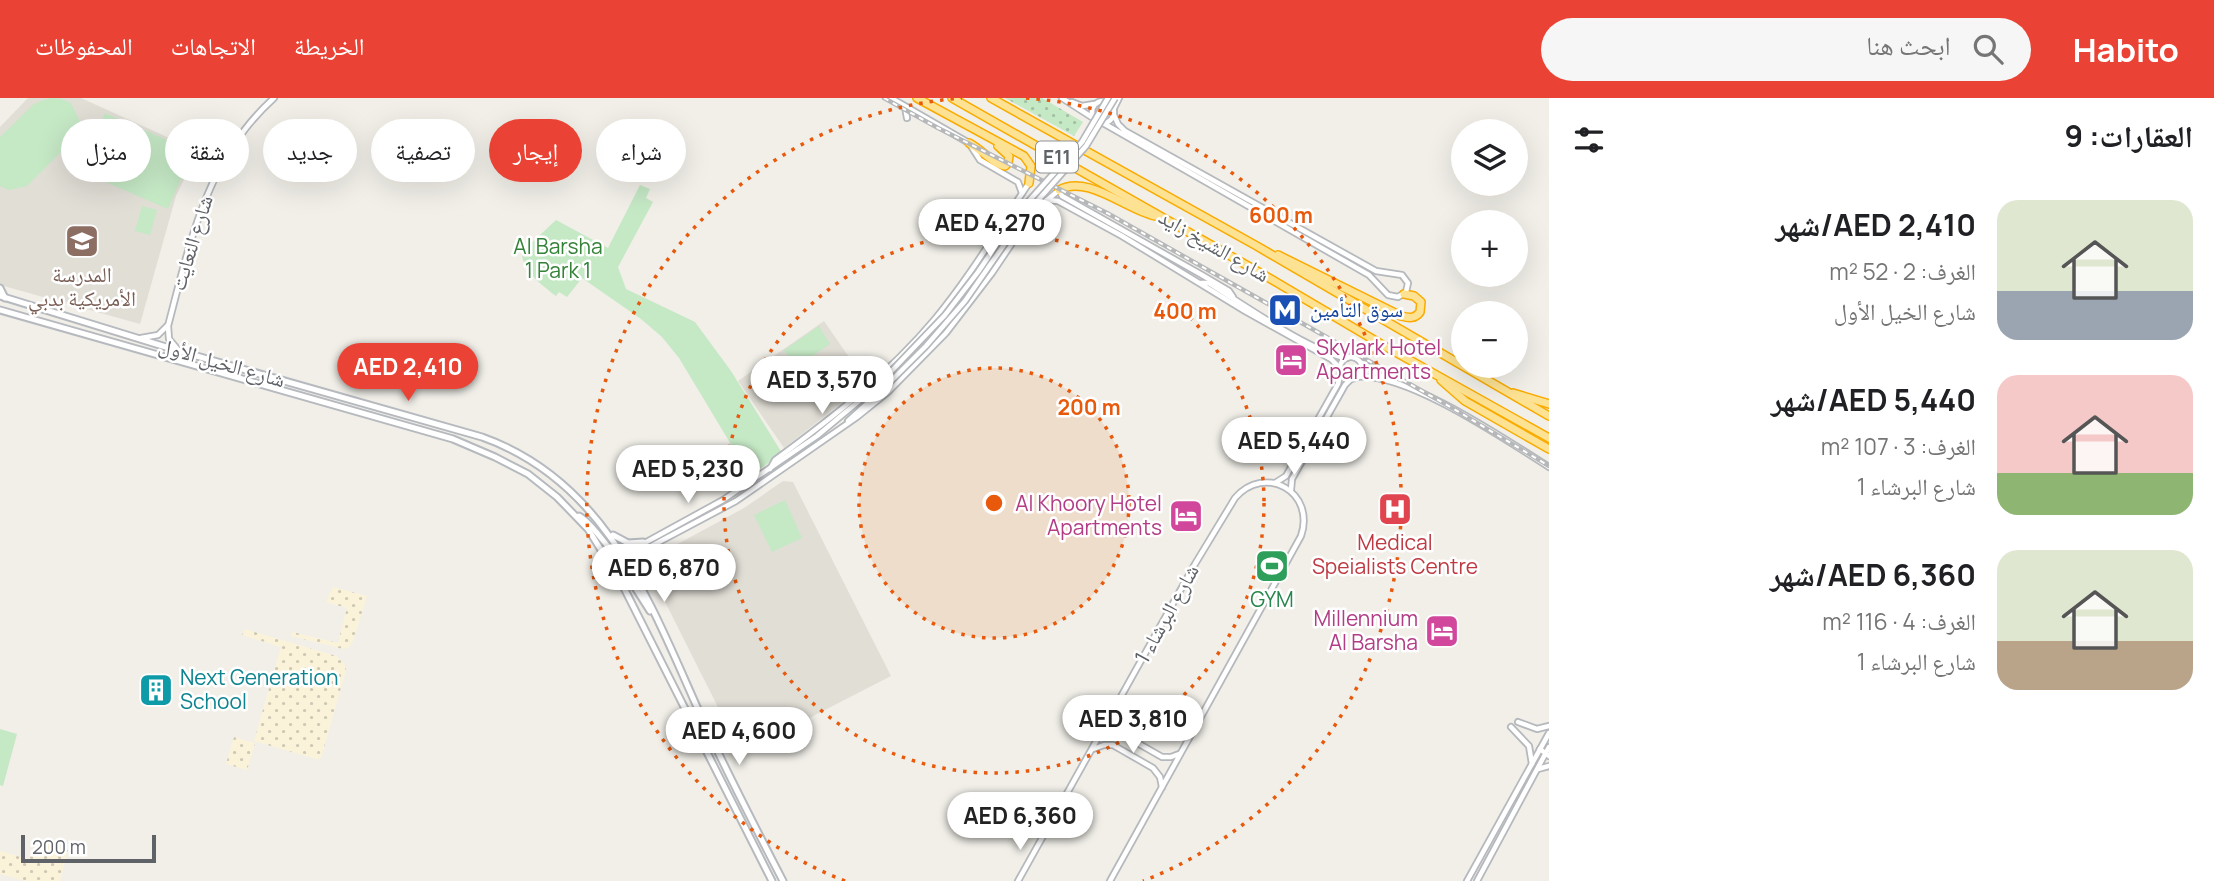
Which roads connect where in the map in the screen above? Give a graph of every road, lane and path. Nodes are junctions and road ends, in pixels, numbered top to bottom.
1 (891, 98) edge
2 (917, 98) edge
3 (952, 98) edge
4 (992, 98) edge
5 (1063, 98) edge
6 (1108, 98) edge
7 (1117, 98) edge
8 (272, 99) edge
9 (1099, 101) edge
10 (905, 106) junction
11 (1114, 112) junction
12 (907, 118) dead end
13 (953, 118) junction
14 (1095, 119) junction
15 (1103, 123) junction
16 (969, 142) junction
17 (1029, 183) joint
18 (1059, 190) junction
19 (1022, 193) junction
20 (1045, 200) junction
21 (1163, 217) junction
22 (1255, 245) junction
23 (981, 257) junction
24 (996, 266) junction
25 (972, 270) junction
26 (987, 279) junction
27 (1200, 283) junction
28 (0, 288) edge
29 (1404, 294) junction
30 (3, 297) edge
31 (1234, 298) junction
32 (0, 310) edge
33 (168, 326) junction
34 (137, 338) junction
35 (179, 351) junction
36 (1347, 358) junction
37 (1359, 360) junction
38 (1340, 370) junction
39 (1436, 374) junction
40 (1354, 378) junction
41 (1387, 379) junction
42 (880, 387) junction
43 (1506, 391) junction
44 (320, 401) junction
45 (355, 402) junction
46 (1549, 404) edge
47 (1549, 416) edge
48 (848, 422) junction
49 (1549, 438) edge
50 (1549, 449) edge
51 (1549, 467) edge
52 (770, 468) junction
53 (1275, 483) junction
54 (1291, 491) junction
55 (575, 514) junction
56 (605, 528) junction
57 (643, 542) junction
58 (642, 551) junction
59 (622, 557) junction
60 (614, 565) junction
61 (648, 602) junction
62 (655, 615) junction
63 (654, 648) junction
64 (652, 658) dead end
65 (1111, 712) junction
66 (1518, 722) dead end
67 (1549, 726) edge
68 (1511, 727) dead end
69 (1549, 733) edge
70 (1547, 745) edge
71 (1541, 749) junction
72 (1090, 751) junction
73 (1181, 753) junction
74 (1547, 755) edge
75 (1532, 765) junction
76 (1549, 766) edge
77 (1537, 770) junction
78 (1162, 788) junction
79 (772, 881) edge
80 (783, 881) edge
81 (1018, 881) edge
82 (1110, 881) edge
83 (1467, 881) edge
84 (1477, 881) edge

1 - 10 street
2 - 13 highway
3 - 21 highway, شارع الشيخ زايد / E11
4 - 22 highway, شارع الشيخ زايد / E11
5 - 9 street
5 - 14 street
6 - 42 street, bridge
7 - 11 street
7 - 42 street, bridge
8 - 33 street, شارع النعايت
9 - 11 street
9 - 14 street
10 - 12 street
10 - 16 street
11 - 15 street
11 - 29 street
13 - 16 highway
13 - 17 highway
14 - 15 street
15 - 29 street
16 - 19 street
17 - 19 street
18 - 20 street
18 - 21 highway
18 - 31 street
19 - 23 street
20 - 24 street
20 - 27 street, شارع الشيخ زايد
21 - 39 highway, شارع الشيخ زايد / E11
22 - 29 highway
22 - 43 highway, شارع الشيخ زايد / E11
23 - 24 street
23 - 25 street
24 - 26 street
25 - 26 street
25 - 52 street
26 - 48 street
27 - 31 street
27 - 38 street, شارع الشيخ زايد
28 - 30 main road
30 - 34 main road, شارع الخيل الأول
31 - 36 street, شارع الشيخ زايد
32 - 44 main road, شارع الخيل الأول
33 - 34 street
33 - 35 street
34 - 35 main road, شارع الخيل الأول
35 - 45 main road, شارع الخيل الأول
36 - 37 street
36 - 38 street
37 - 40 street
37 - 41 street
38 - 40 street
38 - 53 street
39 - 49 highway, شارع الشيخ زايد / E11
39 - 50 highway
40 - 41 street
40 - 54 street
41 - 51 street
42 - 48 street
42 - 52 street
43 - 46 highway
43 - 47 highway, شارع الشيخ زايد / E11
44 - 45 main road
44 - 55 main road, شارع الخيل الأول
45 - 56 main road, شارع الخيل الأول
48 - 58 street
52 - 57 street
53 - 54 street
53 - 65 street, شارع البرشاء 1
54 - 73 street
55 - 59 main road
55 - 60 main road, شارع الخيل الأول
56 - 57 main road
56 - 59 main road, شارع الخيل الأول
57 - 59 street
58 - 59 street
58 - 61 main road
59 - 60 street
59 - 60 street
59 - 61 main road, شارع الخيل الأول
60 - 62 main road
60 - 63 main road, شارع الخيل الأول
61 - 62 main road, شارع الخيل الأول
62 - 80 main road, شارع الخيل الأول
63 - 64 main road
63 - 79 main road, شارع الخيل الأول
65 - 72 street, شارع البرشاء 1
65 - 73 street
66 - 67 street
68 - 75 street
69 - 70 street
70 - 71 street
70 - 74 street
71 - 74 street
71 - 75 street
72 - 78 street
72 - 81 street, شارع البرشاء 1
73 - 78 street
74 - 77 street
75 - 83 street
76 - 77 street
77 - 84 street
78 - 82 street

